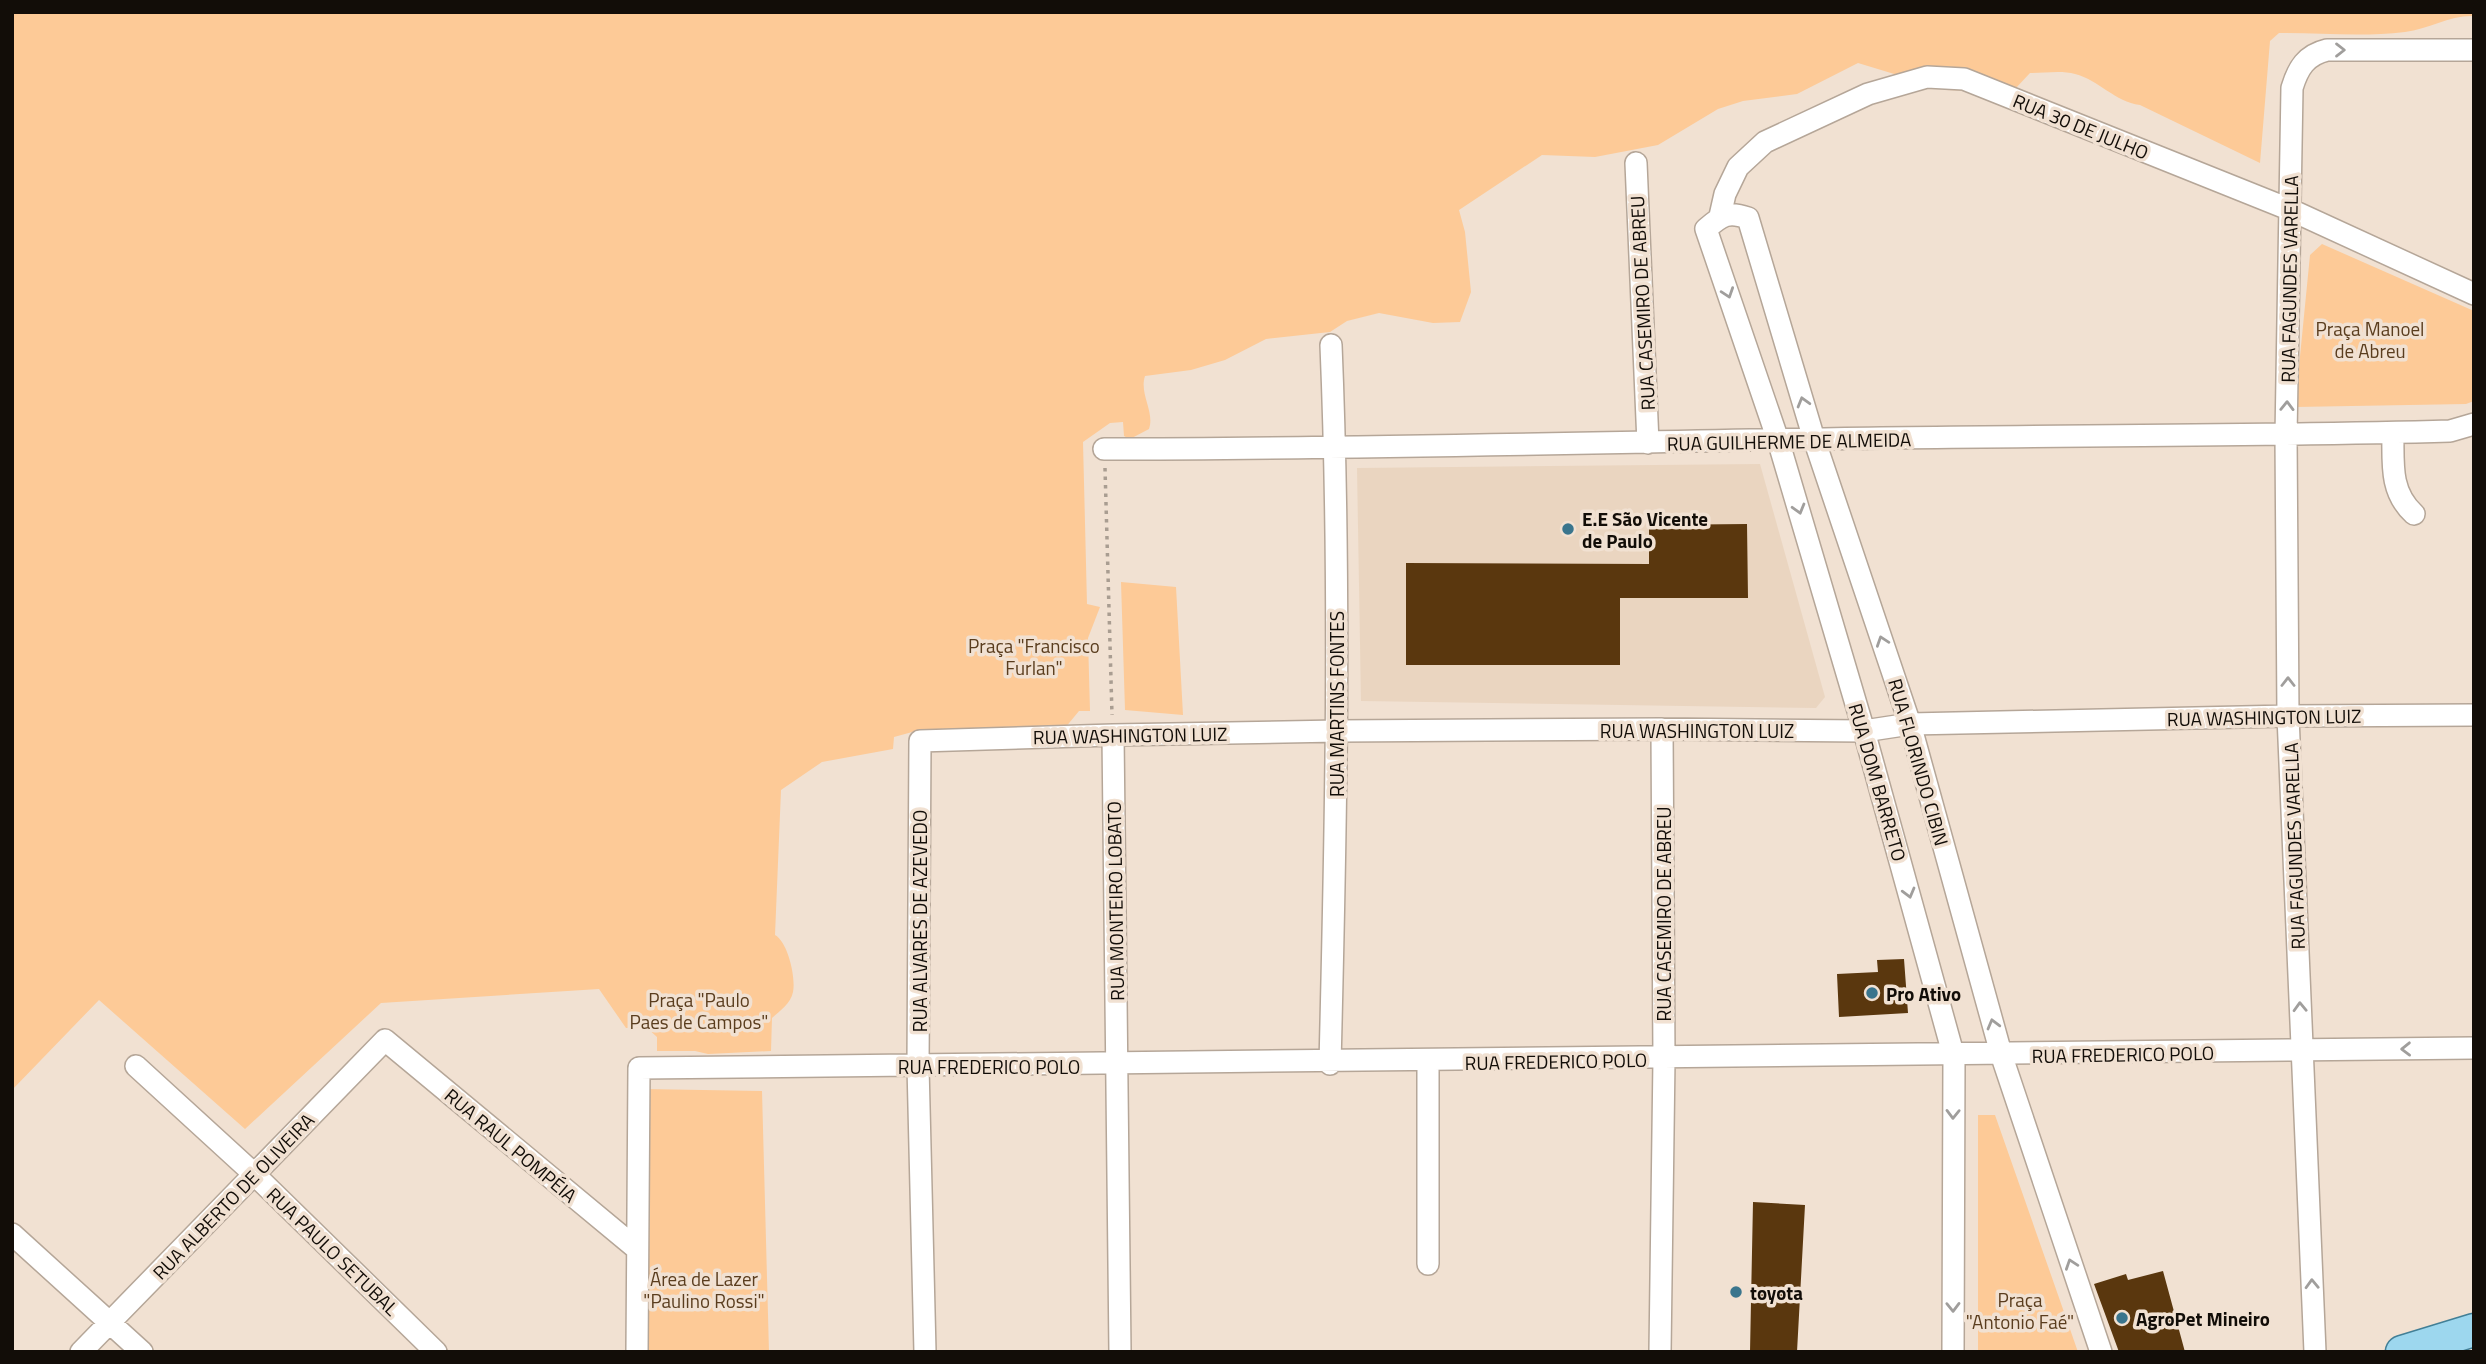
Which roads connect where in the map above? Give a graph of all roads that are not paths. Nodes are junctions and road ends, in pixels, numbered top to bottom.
1 (2474, 50) edge
2 (1636, 163) dead end
3 (2291, 210) junction
4 (1713, 222) junction
5 (2474, 294) edge
6 (1331, 345) dead end
7 (2474, 424) edge
8 (2393, 433) junction
9 (2286, 436) junction
10 (1814, 439) junction
11 (1778, 440) junction
12 (1648, 443) junction
13 (1104, 449) road end
14 (1335, 449) junction
15 (2414, 514) dead end
16 (2288, 716) junction
17 (2474, 716) edge
18 (1910, 724) junction
19 (1662, 729) junction
20 (1338, 731) junction
21 (1864, 731) junction
22 (1112, 735) junction
23 (920, 741) joint
24 (384, 1040) joint
25 (2474, 1048) edge
26 (2302, 1051) junction
27 (2002, 1057) junction
28 (1954, 1058) junction
29 (1664, 1059) junction
30 (1330, 1064) junction
31 (1118, 1065) junction
32 (1428, 1065) junction
33 (136, 1066) dead end
34 (918, 1066) junction
35 (254, 1174) junction
36 (12, 1234) edge
37 (637, 1249) junction
38 (1428, 1264) dead end
39 (109, 1323) junction
40 (2474, 1330) edge
41 (81, 1352) edge
42 (142, 1352) edge
43 (436, 1352) edge
44 (637, 1352) edge
45 (925, 1352) edge
46 (1120, 1352) edge
47 (1660, 1352) edge
48 (1953, 1352) edge
49 (2101, 1352) edge
50 (2315, 1352) edge
51 (2402, 1352) edge

3 -> 1 street, RUA FAGUNDES VARELLA
2 - 12 street, RUA CASEMIRO DE ABREU
3 - 4 street, RUA 30 DE JULHO
3 - 5 street, RUA 30 DE JULHO
9 -> 3 street, RUA FAGUNDES VARELLA
10 -> 4 street, RUA FLORINDO CIBIN
4 -> 11 street, RUA DOM BARRETO
6 - 14 street, RUA MARTINS FONTES
7 - 8 street, RUA GUILHERME DE ALMEIDA
8 - 9 street, RUA GUILHERME DE ALMEIDA
8 - 15 street
9 - 10 street, RUA GUILHERME DE ALMEIDA
16 -> 9 street, RUA FAGUNDES VARELLA
10 - 11 street, RUA GUILHERME DE ALMEIDA
18 -> 10 street, RUA FLORINDO CIBIN
11 - 12 street, RUA GUILHERME DE ALMEIDA
11 -> 21 street, RUA DOM BARRETO
12 - 14 street, RUA GUILHERME DE ALMEIDA
13 - 14 street, RUA GUILHERME DE ALMEIDA
14 - 20 street, RUA MARTINS FONTES
16 - 17 street, RUA WASHINGTON LUIZ
16 - 18 street, RUA WASHINGTON LUIZ
26 -> 16 street, RUA FAGUNDES VARELLA
18 - 21 street, RUA WASHINGTON LUIZ
27 -> 18 street, RUA FLORINDO CIBIN
19 - 20 street, RUA WASHINGTON LUIZ
19 - 21 street, RUA WASHINGTON LUIZ
19 - 29 street, RUA CASEMIRO DE ABREU
20 - 22 street, RUA WASHINGTON LUIZ
20 - 30 street, RUA MARTINS FONTES
21 -> 28 street, RUA DOM BARRETO
22 - 23 street, RUA WASHINGTON LUIZ
22 - 31 street, RUA MONTEIRO LOBATO
23 - 34 street, RUA ALVARES DE AZEVEDO
24 - 35 street, RUA ALBERTO DE OLIVEIRA
24 - 37 street, RUA RAUL POMPÉIA
25 -> 26 street, RUA FREDERICO POLO
26 - 27 street, RUA FREDERICO POLO
50 -> 26 street, RUA FAGUNDES VARELLA
27 - 28 street, RUA FREDERICO POLO
49 -> 27 street, RUA FLORINDO CIBIN
28 - 29 street, RUA FREDERICO POLO
28 -> 48 street, RUA DOM BARRETO
29 - 32 street, RUA FREDERICO POLO
29 - 47 street, RUA CASEMIRO DE ABREU
30 - 31 street, RUA FREDERICO POLO
30 - 32 street, RUA FREDERICO POLO
31 - 34 street, RUA FREDERICO POLO
31 - 46 street, RUA MONTEIRO LOBATO
32 - 38 street
33 - 35 street, RUA PAULO SETUBAL
34 - 37 street, RUA FREDERICO POLO
34 - 45 street, RUA ALVARES DE AZEVEDO
35 - 39 street, RUA ALBERTO DE OLIVEIRA
35 - 43 street, RUA PAULO SETUBAL
36 - 39 street
37 - 44 street
39 - 41 street, RUA ALBERTO DE OLIVEIRA
39 - 42 street
40 - 51 main road

